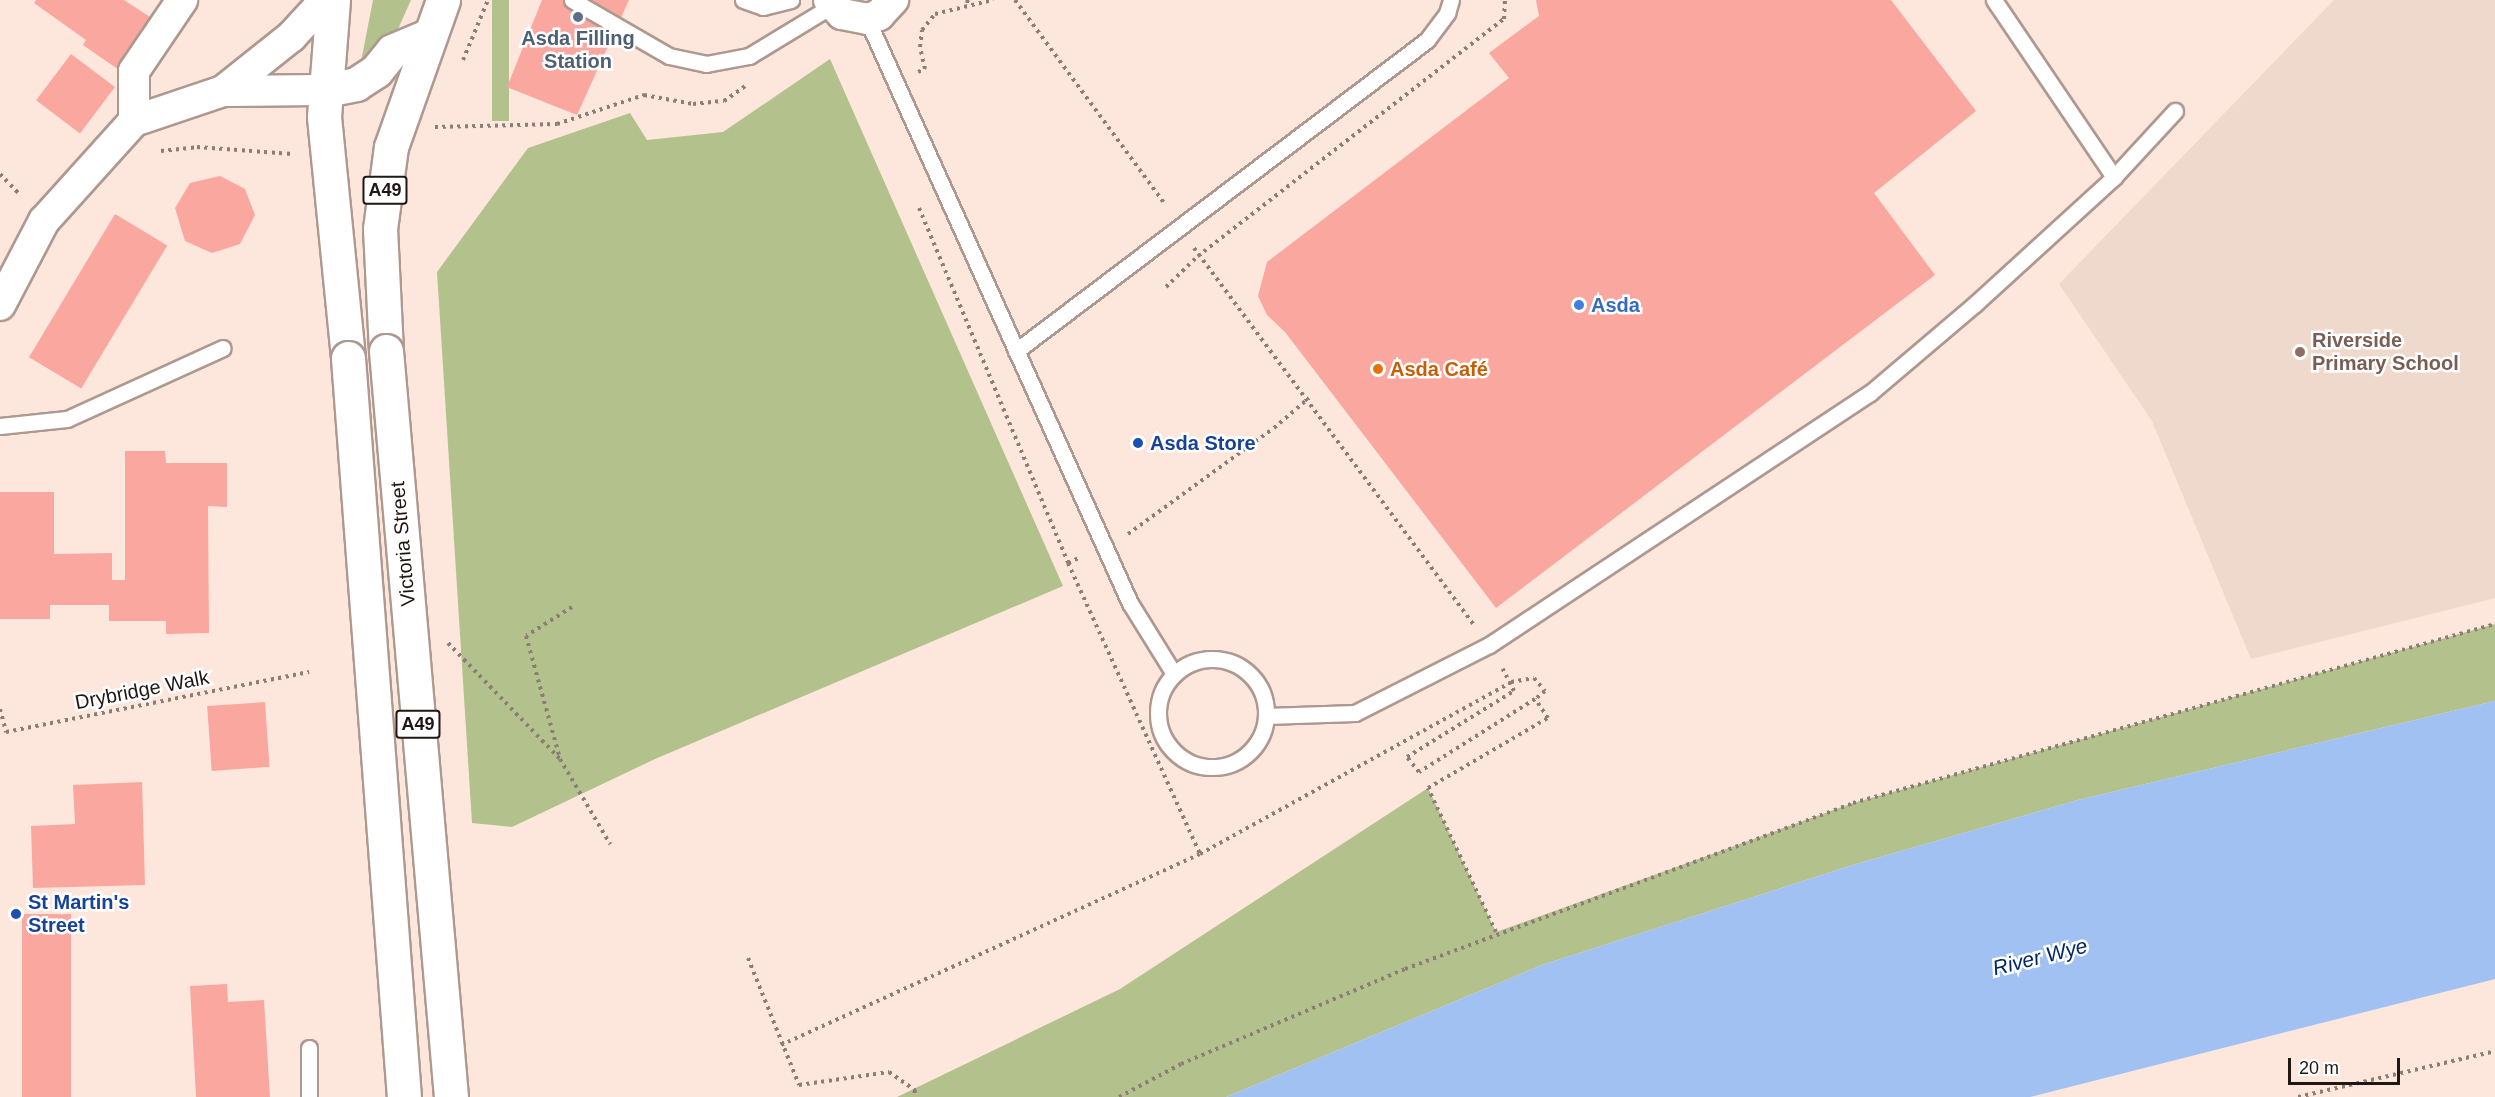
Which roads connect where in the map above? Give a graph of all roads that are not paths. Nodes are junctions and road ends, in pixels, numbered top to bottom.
1 (182, 0) edge
2 (325, 0) edge
3 (333, 0) edge
4 (443, 0) edge
5 (572, 0) edge
6 (743, 0) edge
7 (791, 0) edge
8 (893, 0) edge
9 (1451, 0) edge
10 (1994, 0) edge
11 (831, 3) edge
12 (867, 19) junction
13 (427, 36) junction
14 (326, 90) junction
15 (223, 91) junction
16 (2175, 111) dead end
17 (134, 121) junction
18 (2114, 177) junction
19 (0, 305) edge
20 (223, 348) dead end
21 (1016, 351) junction
22 (0, 426) edge
23 (1174, 674) junction
24 (1266, 716) junction
25 (309, 1048) dead end
26 (309, 1097) edge
27 (404, 1097) edge
28 (451, 1097) edge

1 - 17 street
2 - 15 street
3 - 14 highway, Victoria Street / A49
4 - 13 highway, Victoria Street / A49
5 - 11 lane
6 - 7 lane
8 - 12 street
9 - 21 lane
10 - 18 lane
11 - 12 street
12 - 21 lane
13 - 14 highway
13 - 28 highway, Victoria Street / A49, bridge
14 - 15 street
14 - 27 highway, Victoria Street / A49, bridge
15 - 17 street
16 - 18 lane
17 - 19 street
18 - 24 lane
20 - 22 lane
21 - 23 lane
23 - 24 lane
23 - 24 lane
25 - 26 lane

